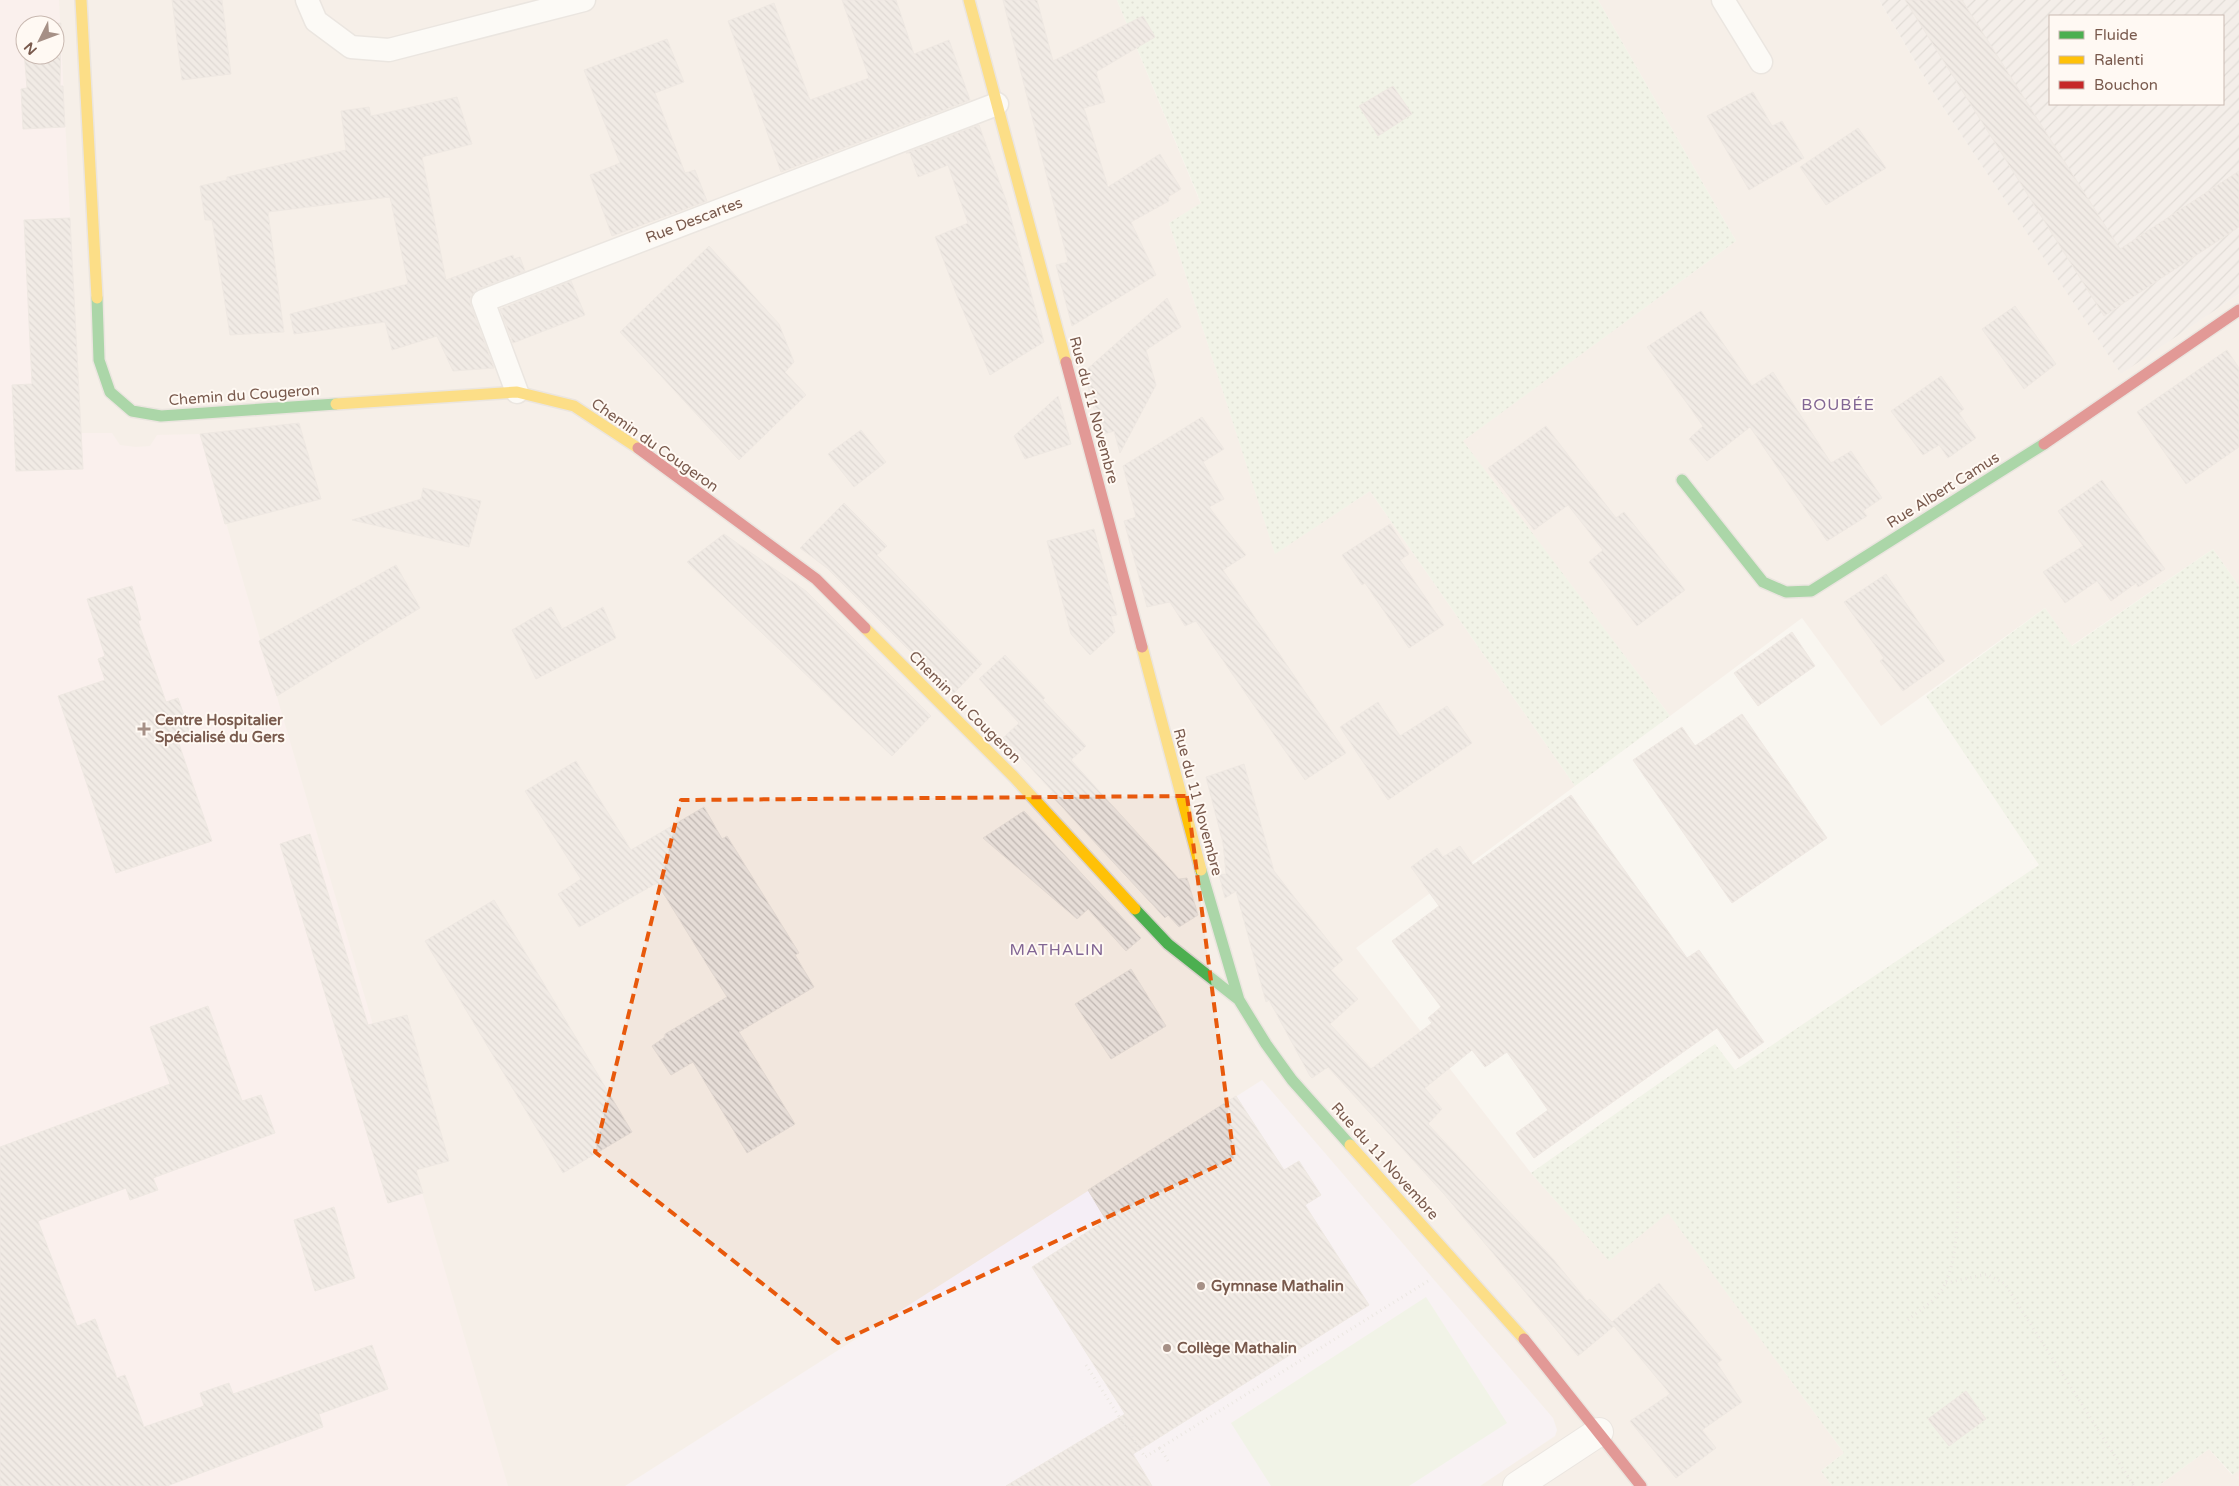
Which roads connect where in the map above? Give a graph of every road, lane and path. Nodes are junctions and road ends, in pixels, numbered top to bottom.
1 (81, 0) edge
2 (307, 0) edge
3 (584, 0) edge
4 (969, 0) edge
5 (1723, 0) edge
6 (1761, 62) dead end
7 (997, 104) junction
8 (2239, 310) edge
9 (517, 392) junction
10 (1682, 480) dead end
11 (1239, 1000) junction
12 (1958, 1122) dead end
13 (1454, 1260) junction
14 (1946, 1283) junction
15 (1908, 1320) dead end
16 (1086, 1365) dead end
17 (1600, 1432) junction
18 (1160, 1448) junction
19 (1168, 1461) dead end
20 (1517, 1486) edge
21 (1641, 1486) edge
22 (2134, 1486) edge

1 - 9 street, Chemin du Cougeron
2 - 3 lane
4 - 7 street, Rue du 11 Novembre
5 - 6 lane
7 - 9 lane, Rue Descartes
7 - 11 street, Rue du 11 Novembre
8 - 10 street, Rue Albert Camus
9 - 11 street, Chemin du Cougeron
11 - 13 street, Rue du 11 Novembre
12 - 14 path
13 - 17 street, Rue du 11 Novembre
13 - 18 path
14 - 15 path
14 - 22 path
16 - 18 path
17 - 20 street
17 - 21 street, Rue du 11 Novembre
18 - 19 path

